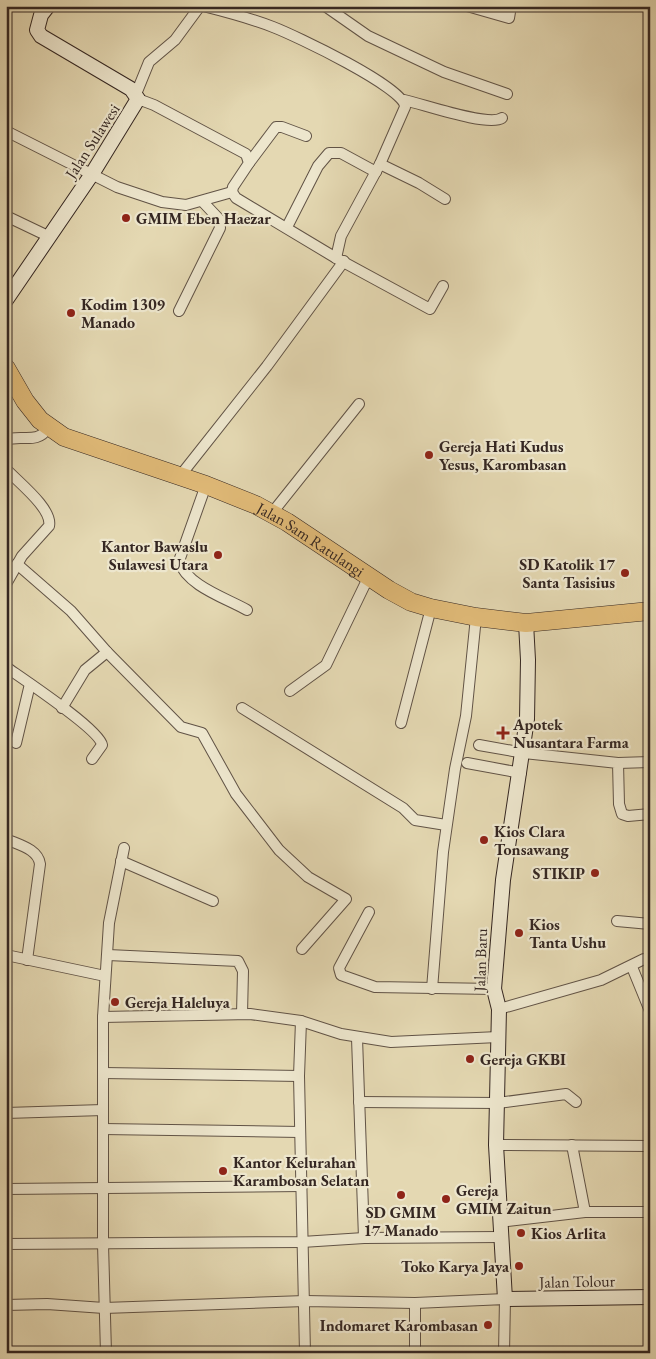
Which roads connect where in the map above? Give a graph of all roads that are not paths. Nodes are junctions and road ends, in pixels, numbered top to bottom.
1 (48, 6) edge
2 (201, 6) edge
3 (325, 6) edge
4 (467, 6) edge
5 (511, 6) edge
6 (508, 94) dead end
7 (137, 96) junction
8 (404, 100) junction
9 (502, 118) dead end
10 (6, 131) edge
11 (306, 136) dead end
12 (249, 163) junction
13 (378, 168) junction
14 (92, 174) junction
15 (232, 192) junction
16 (445, 199) dead end
17 (202, 201) junction
18 (6, 216) edge
19 (287, 227) junction
20 (50, 238) junction
21 (340, 259) junction
22 (443, 286) dead end
23 (6, 300) edge
24 (180, 311) dead end
25 (6, 368) edge
26 (359, 404) dead end
27 (48, 428) junction
28 (7, 439) edge
29 (6, 469) edge
30 (180, 476) junction
31 (206, 485) junction
32 (272, 513) junction
33 (17, 564) junction
34 (369, 576) junction
35 (6, 584) edge
36 (431, 608) junction
37 (248, 610) dead end
38 (650, 611) edge
39 (476, 617) junction
40 (526, 623) junction
41 (107, 652) junction
42 (6, 667) edge
43 (30, 684) junction
44 (290, 691) dead end
45 (62, 708) junction
46 (242, 708) dead end
47 (401, 723) dead end
48 (16, 743) dead end
49 (479, 745) dead end
50 (524, 753) junction
51 (92, 759) dead end
52 (650, 762) edge
53 (467, 763) dead end
54 (618, 763) junction
55 (521, 773) junction
56 (650, 814) edge
57 (446, 825) junction
58 (6, 839) edge
59 (124, 848) dead end
60 (121, 861) junction
61 (213, 901) dead end
62 (369, 912) dead end
63 (617, 921) dead end
64 (650, 924) edge
65 (302, 949) dead end
66 (6, 955) edge
67 (108, 955) junction
68 (644, 959) dead end
69 (27, 960) junction
70 (632, 967) junction
71 (105, 976) junction
72 (432, 989) junction
73 (494, 989) junction
74 (499, 1009) junction
75 (650, 1011) edge
76 (242, 1014) junction
77 (103, 1017) junction
78 (301, 1021) junction
79 (498, 1037) junction
80 (357, 1038) junction
81 (103, 1073) junction
82 (299, 1076) junction
83 (358, 1102) junction
84 (576, 1102) dead end
85 (498, 1103) junction
86 (103, 1110) junction
87 (6, 1113) edge
88 (103, 1129) junction
89 (300, 1132) junction
90 (496, 1145) junction
91 (572, 1145) junction
92 (650, 1146) edge
93 (103, 1186) junction
94 (302, 1186) junction
95 (6, 1189) edge
96 (585, 1212) junction
97 (650, 1212) edge
98 (499, 1222) junction
99 (500, 1237) junction
100 (364, 1238) junction
101 (302, 1242) junction
102 (6, 1244) edge
103 (103, 1244) junction
104 (650, 1297) edge
105 (505, 1299) junction
106 (305, 1301) junction
107 (415, 1303) junction
108 (6, 1305) edge
109 (104, 1308) junction
110 (106, 1353) edge
111 (305, 1353) edge
112 (415, 1353) edge
113 (504, 1353) edge

1 - 7 street, Jalan Sulawesi
2 - 7 street
2 - 8 street
3 - 6 street
4 - 5 street
7 - 12 street
7 - 14 street, Jalan Sulawesi
8 - 9 street
8 - 13 street
10 - 14 street
11 - 12 street
12 - 15 street
13 - 16 street
13 - 19 street
13 - 21 street
14 - 17 street
14 - 20 street, Jalan Sulawesi
15 - 17 street
15 - 19 street
17 - 24 street
18 - 20 street
19 - 21 street
20 - 23 street, Jalan Sulawesi
21 - 22 street
21 - 30 street
25 - 27 highway, Jalan Sam Ratulangi
26 - 32 street
27 - 28 street
27 - 30 highway, Jalan Sam Ratulangi
29 - 33 street
30 - 31 highway, Jalan Sam Ratulangi
31 - 32 highway, Jalan Sam Ratulangi
31 - 37 street
32 - 34 highway, Jalan Sam Ratulangi
33 - 35 street
33 - 41 street
34 - 36 highway, Jalan Sam Ratulangi
34 - 44 street
36 - 39 highway, Jalan Sam Ratulangi
36 - 47 street
38 - 40 highway, Jalan Sam Ratulangi
39 - 40 highway, Jalan Sam Ratulangi
39 - 57 street
40 - 50 street, Jalan Baru
41 - 45 street
41 - 65 street
42 - 43 street
43 - 45 street
43 - 48 street
45 - 51 street
46 - 57 street
49 - 50 street
50 - 54 street
50 - 55 street, Jalan Baru
52 - 54 street
53 - 55 street
54 - 56 street
55 - 73 street, Jalan Baru
57 - 72 street
58 - 69 street
59 - 60 street
60 - 61 street
60 - 67 street
62 - 72 street
63 - 64 street
66 - 69 street
67 - 71 street
67 - 76 street
68 - 70 street
69 - 71 street
70 - 74 street
70 - 75 street
71 - 77 street
72 - 73 street
73 - 74 street, Jalan Baru
74 - 79 street, Jalan Baru
76 - 77 street
76 - 78 street
77 - 81 street
78 - 80 street
78 - 82 street
79 - 80 street
79 - 85 street, Jalan Baru
80 - 83 street
81 - 82 street
81 - 86 street
82 - 89 street
83 - 85 street
83 - 100 street
84 - 85 street
85 - 90 street, Jalan Baru
86 - 87 street
86 - 88 street
88 - 89 street
88 - 93 street
89 - 94 street
90 - 91 street
90 - 98 street, Jalan Baru
91 - 92 street
91 - 96 street
93 - 94 street
93 - 95 street
93 - 103 street
94 - 101 street
96 - 97 street
96 - 98 street
98 - 99 street, Jalan Baru
99 - 100 street
99 - 105 street, Jalan Baru
100 - 101 street
101 - 103 street
101 - 106 street
102 - 103 street
103 - 109 street
104 - 105 street, Jalan Tolour
105 - 107 street
105 - 113 street
106 - 107 street
106 - 109 street
106 - 111 street
107 - 112 street
108 - 109 street
109 - 110 street

